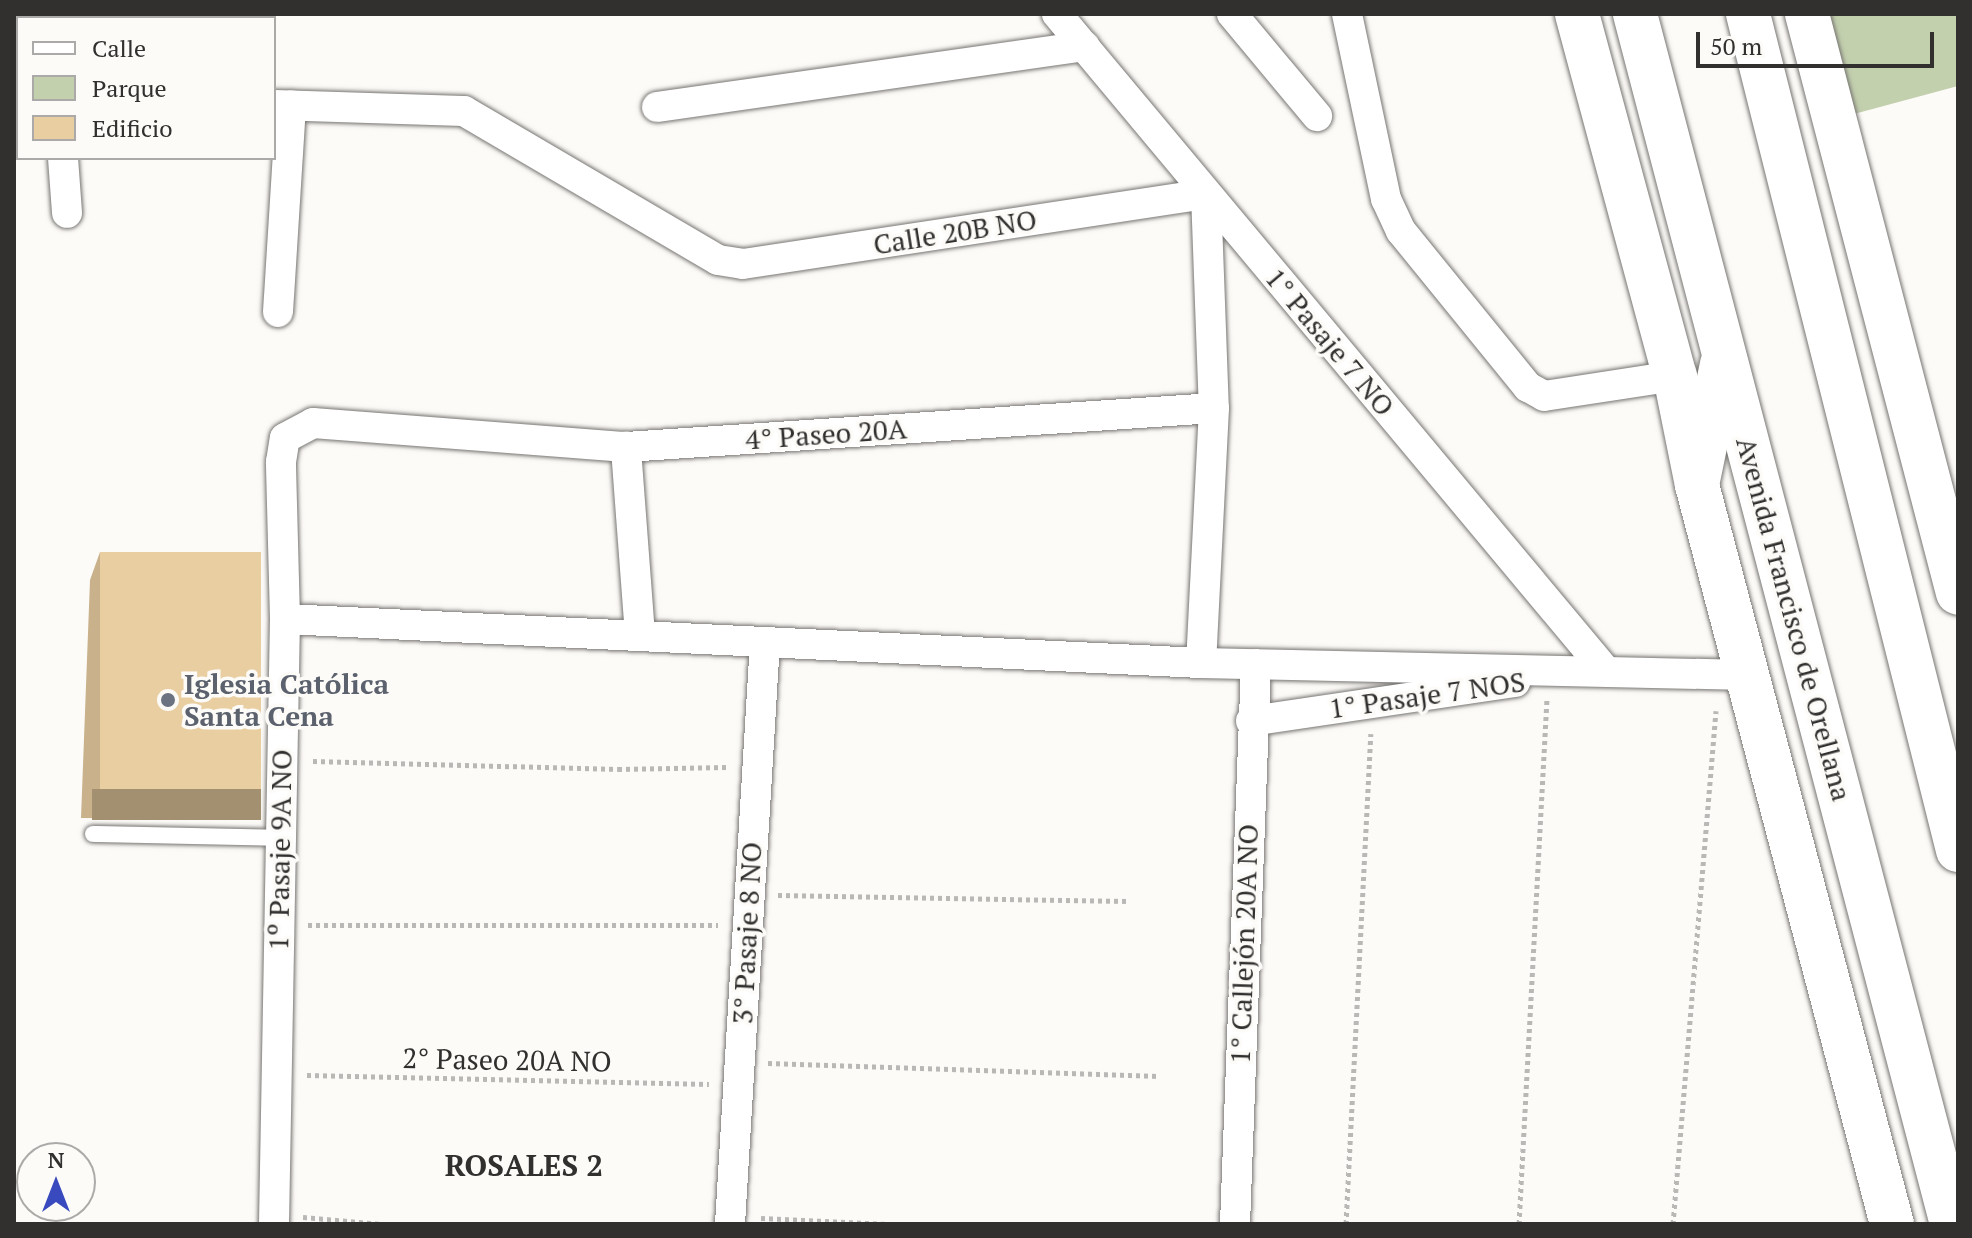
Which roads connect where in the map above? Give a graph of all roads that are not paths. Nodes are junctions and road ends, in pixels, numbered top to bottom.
1 (1057, 14) edge
2 (1347, 14) edge
3 (1577, 14) edge
4 (1635, 14) edge
5 (1748, 14) edge
6 (1807, 14) edge
7 (1235, 15) edge
8 (1085, 46) junction
9 (282, 105) edge
10 (657, 107) dead end
11 (1317, 116) dead end
12 (63, 160) edge
13 (1206, 194) junction
14 (67, 213) dead end
15 (278, 312) dead end
16 (1724, 354) junction
17 (1675, 376) junction
18 (1214, 408) junction
19 (626, 447) junction
20 (1697, 485) junction
21 (1946, 494) edge
22 (1958, 593) edge
23 (285, 619) junction
24 (640, 635) junction
25 (765, 642) junction
26 (1201, 663) junction
27 (1256, 664) junction
28 (1604, 669) junction
29 (1733, 674) junction
30 (1251, 721) junction
31 (93, 834) dead end
32 (280, 838) junction
33 (1958, 850) edge
34 (274, 1219) edge
35 (730, 1220) edge
36 (1235, 1224) edge
37 (1892, 1224) edge
38 (1952, 1224) edge

1 - 8 street, 1° Pasaje 7 NO
2 - 17 street
3 - 17 main road, Avenida Francisco de Orellana
4 - 16 main road, Avenida Francisco de Orellana
5 - 33 main road
6 - 21 main road
7 - 11 street
8 - 10 street
8 - 13 street, 1° Pasaje 7 NO
9 - 13 street, Calle 20B NO
9 - 15 street
12 - 14 street
13 - 18 street
13 - 28 street, 1° Pasaje 7 NO
16 - 20 main road
16 - 38 main road, Avenida Francisco de Orellana
17 - 20 main road, Avenida Francisco de Orellana
18 - 19 street, 4° Paseo 20A
18 - 26 street
19 - 23 street, 1º Pasaje 9A NO
19 - 24 street
20 - 29 main road, Avenida Francisco de Orellana
21 - 22 main road
23 - 24 street
23 - 32 street, 1º Pasaje 9A NO
24 - 25 street
25 - 26 street
25 - 35 street, 3° Pasaje 8 NO
26 - 27 street
27 - 28 street
27 - 30 street, 1° Callejón 20A NO
28 - 29 street
28 - 30 street, 1° Pasaje 7 NOS
29 - 37 main road, Avenida Francisco de Orellana
30 - 36 street, 1° Callejón 20A NO
31 - 32 lane
32 - 34 street, 1º Pasaje 9A NO

